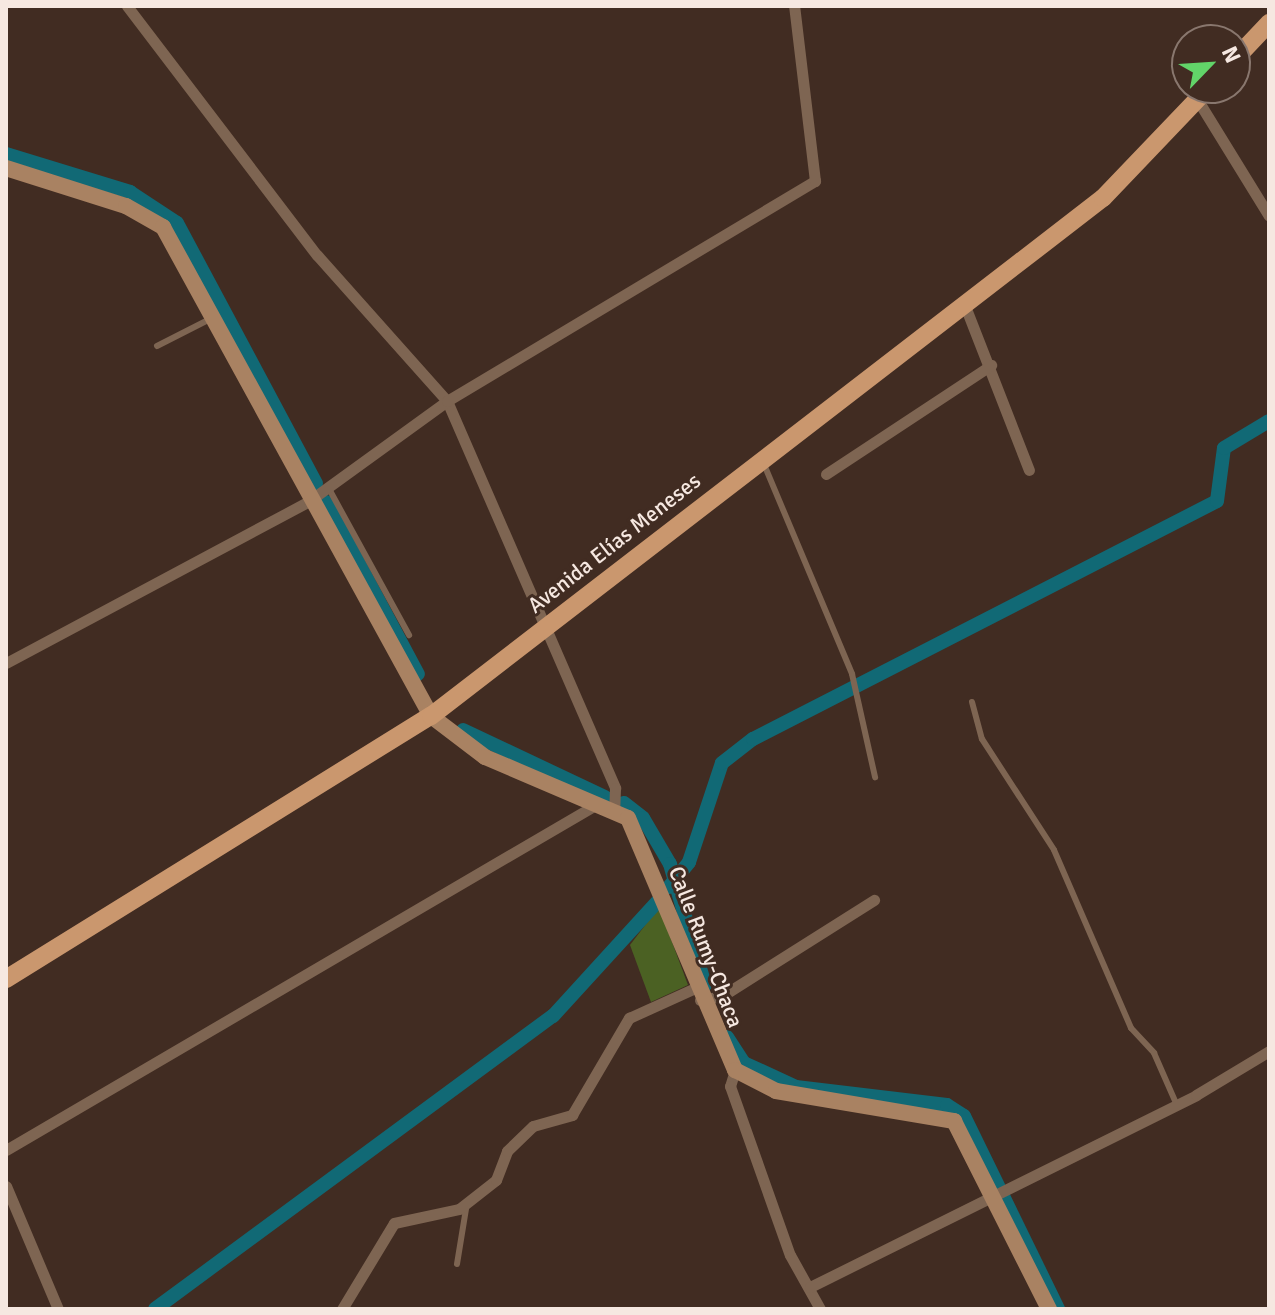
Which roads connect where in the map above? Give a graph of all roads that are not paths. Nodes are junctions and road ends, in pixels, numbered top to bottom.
1 (127, 6) edge
2 (794, 6) edge
3 (1269, 23) edge
4 (1251, 42) edge
5 (1192, 104) edge
6 (1207, 104) edge
7 (6, 168) edge
8 (1269, 216) edge
9 (965, 306) junction
10 (214, 318) junction
11 (157, 346) dead end
12 (991, 365) junction
13 (447, 401) junction
14 (762, 459) junction
15 (1029, 470) dead end
16 (826, 474) dead end
17 (328, 487) junction
18 (309, 501) junction
19 (548, 624) junction
20 (409, 635) dead end
21 (6, 663) edge
22 (972, 702) dead end
23 (431, 716) junction
24 (875, 777) dead end
25 (597, 804) junction
26 (614, 812) junction
27 (874, 900) dead end
28 (6, 979) edge
29 (698, 994) junction
30 (1269, 1051) edge
31 (735, 1070) junction
32 (1176, 1103) junction
33 (6, 1150) edge
34 (6, 1186) edge
35 (996, 1190) junction
36 (467, 1203) junction
37 (457, 1264) dead end
38 (810, 1287) junction
39 (58, 1309) edge
40 (342, 1309) edge
41 (820, 1309) edge
42 (1049, 1309) edge

1 - 13 street
2 - 13 street
3 - 4 main road
5 - 9 main road, Avenida Elías Meneses
6 - 8 street
7 - 10 street
9 - 12 street
9 - 14 main road, Avenida Elías Meneses
10 - 11 lane
10 - 18 street
12 - 15 street
12 - 16 street
13 - 17 street
13 - 19 street
14 - 19 main road, Avenida Elías Meneses
14 - 24 lane
17 - 18 street
17 - 20 lane
18 - 21 street
18 - 23 street
19 - 23 main road, Avenida Elías Meneses
19 - 26 street
22 - 32 lane
23 - 25 street, Calle Rumy-Chaca
23 - 28 main road, Avenida Elías Meneses
25 - 26 street, Calle Rumy-Chaca
25 - 33 street
26 - 29 street, Calle Rumy-Chaca
27 - 29 street
29 - 31 street, Calle Rumy-Chaca
29 - 36 street
30 - 32 street
31 - 35 street
31 - 38 street
32 - 35 street
34 - 39 street
35 - 38 street
35 - 42 street
36 - 37 lane
36 - 40 street
38 - 41 street

